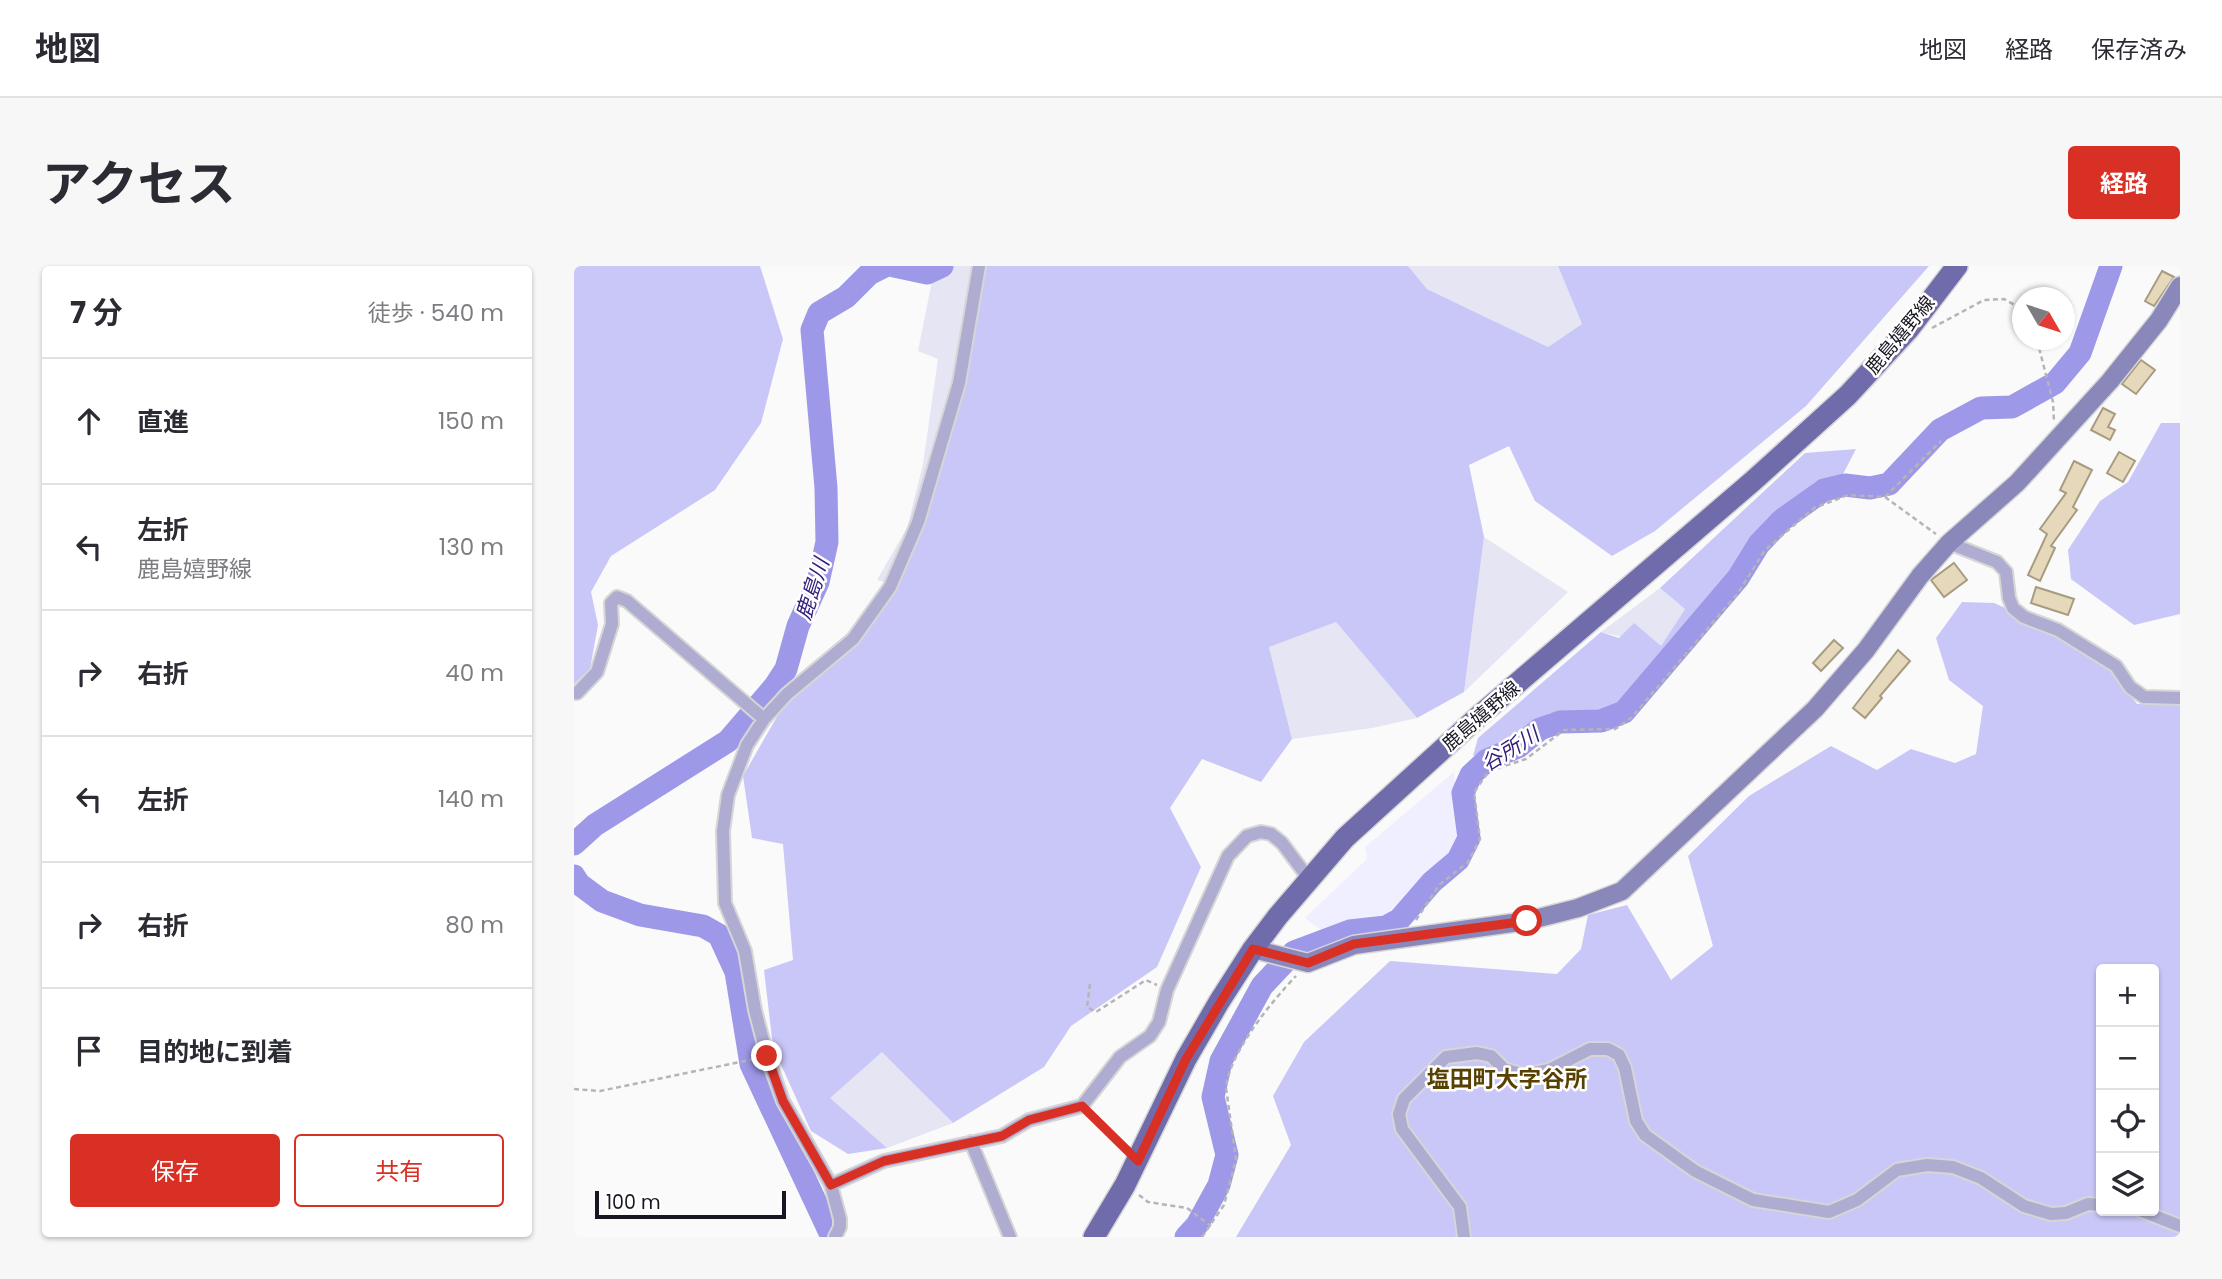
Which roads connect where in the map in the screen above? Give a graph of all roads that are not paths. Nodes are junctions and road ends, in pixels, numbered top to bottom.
1 (979, 266) edge
2 (1956, 266) edge
3 (2180, 286) edge
4 (1950, 543) junction
5 (574, 694) edge
6 (2180, 698) edge
7 (764, 719) junction
8 (1309, 879) junction
9 (1253, 949) junction
10 (971, 1142) junction
11 (831, 1185) junction
12 (2096, 1205) edge
13 (2155, 1216) edge
14 (2180, 1226) edge
15 (837, 1232) edge
16 (1010, 1237) edge
17 (1094, 1237) edge
18 (1464, 1237) edge

1 - 7 street
2 - 8 main road, 鹿島嬉野線
3 - 4 street
4 - 6 street
4 - 9 street
5 - 7 street
7 - 11 street
8 - 9 main road, 鹿島嬉野線
8 - 10 street
9 - 17 main road, 鹿島嬉野線
10 - 11 street
10 - 16 street
11 - 15 street
12 - 18 street
13 - 14 street

